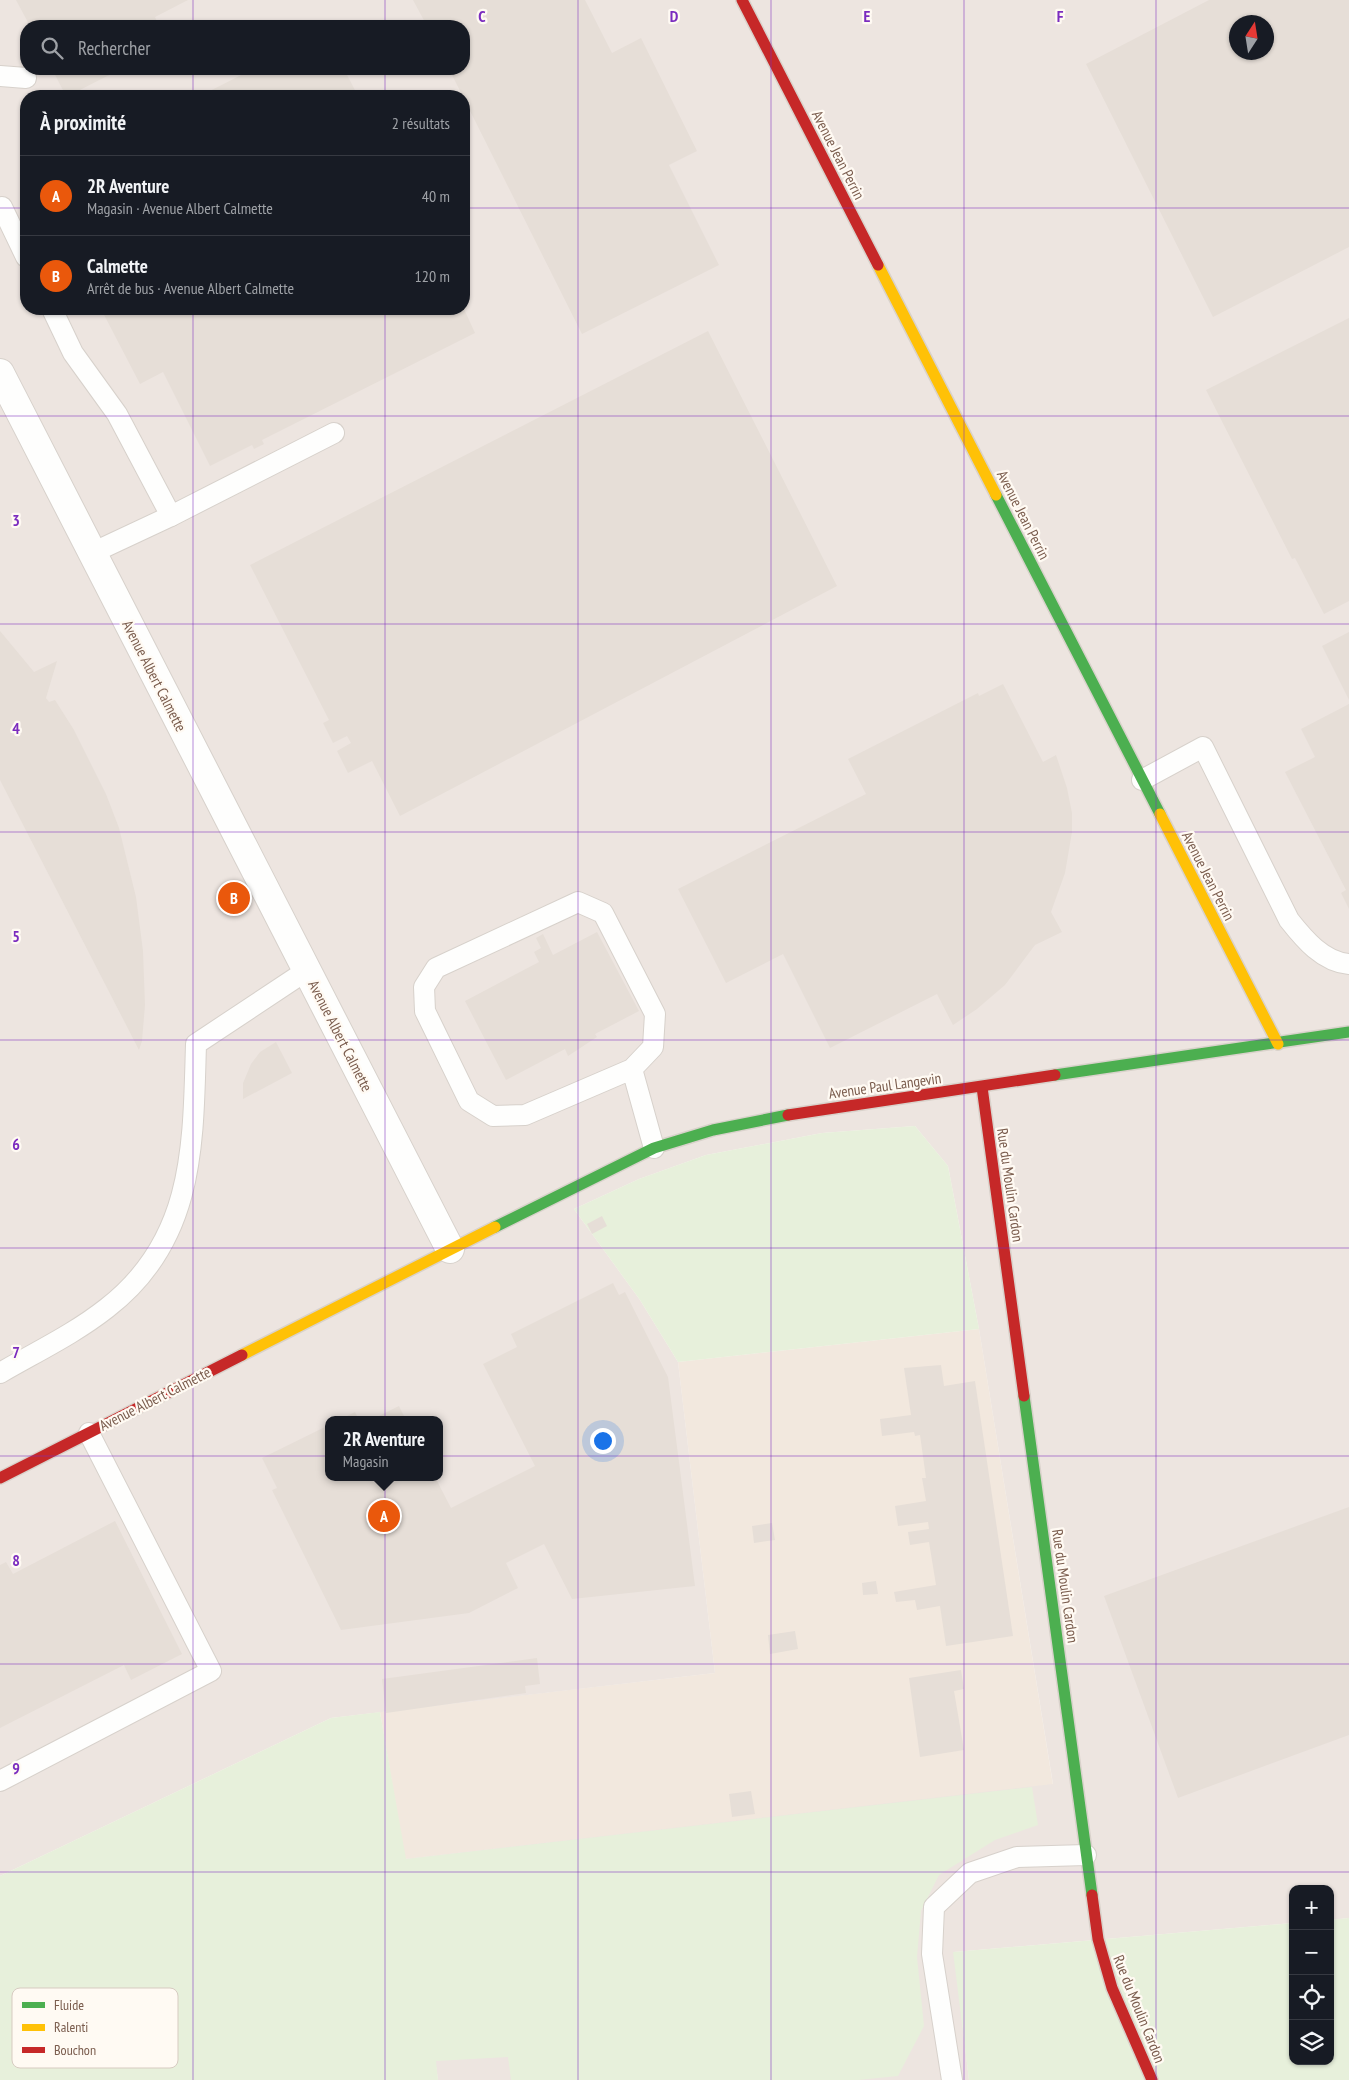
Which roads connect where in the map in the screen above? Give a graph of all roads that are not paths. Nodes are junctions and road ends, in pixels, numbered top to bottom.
1 (742, 0) edge
2 (0, 76) edge
3 (26, 78) dead end
4 (0, 208) edge
5 (20, 244) edge
6 (55, 315) edge
7 (0, 373) edge
8 (334, 434) dead end
9 (172, 516) junction
10 (92, 554) junction
11 (1142, 780) junction
12 (1349, 964) edge
13 (306, 971) junction
14 (1349, 1032) edge
15 (1278, 1044) junction
16 (632, 1069) junction
17 (982, 1087) junction
18 (654, 1148) junction
19 (450, 1249) junction
20 (0, 1373) edge
21 (89, 1433) junction
22 (0, 1478) edge
23 (0, 1781) edge
24 (1086, 1855) junction
25 (952, 2080) edge
26 (1152, 2080) edge

1 - 11 street, Avenue Jean Perrin
2 - 3 lane
4 - 5 lane
6 - 9 lane
7 - 10 street, Avenue Albert Calmette
8 - 9 lane
9 - 10 lane
10 - 13 street, Avenue Albert Calmette
11 - 12 lane
11 - 15 street, Avenue Jean Perrin
13 - 19 street, Avenue Albert Calmette
13 - 20 lane
14 - 15 street, Avenue Paul Langevin
15 - 17 street, Avenue Paul Langevin
16 - 16 lane
16 - 18 lane
17 - 18 street, Avenue Paul Langevin
17 - 24 street, Rue du Moulin Cardon
18 - 19 street, Avenue Paul Langevin
19 - 21 street, Avenue Albert Calmette
21 - 22 street, Avenue Albert Calmette
21 - 23 lane
24 - 25 lane
24 - 26 street, Rue du Moulin Cardon

